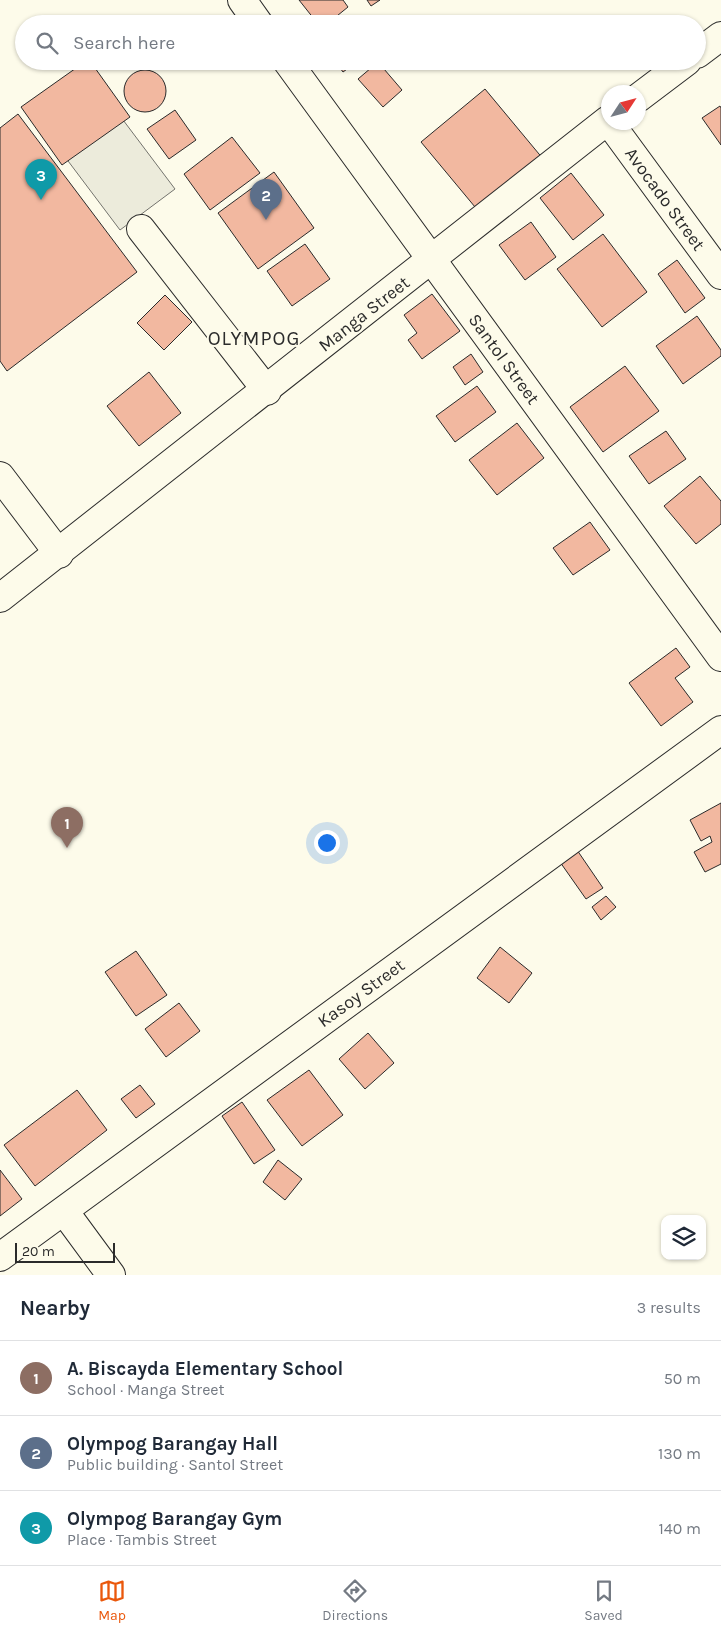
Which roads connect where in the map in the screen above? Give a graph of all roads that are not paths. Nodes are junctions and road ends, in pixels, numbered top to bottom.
1 (242, 0) edge
2 (253, 15) edge
3 (721, 36) edge
4 (706, 47) edge
5 (294, 70) edge
6 (675, 70) edge
7 (646, 92) edge
8 (601, 127) edge
9 (614, 130) edge
10 (141, 229) dead end
11 (432, 260) junction
12 (721, 275) edge
13 (267, 391) junction
14 (0, 476) edge
15 (59, 554) junction
16 (0, 598) edge
17 (721, 657) edge
18 (721, 730) edge
19 (64, 1211) junction
20 (0, 1257) edge
21 (111, 1275) edge

1 - 2 street
3 - 4 street
5 - 11 street, Santol Street
6 - 7 street
8 - 11 street, Manga Street
9 - 12 street, Avocado Street
10 - 13 street
11 - 13 street, Manga Street
11 - 17 street, Santol Street
13 - 15 street, Manga Street
14 - 15 street
15 - 16 street, Manga Street
18 - 19 street, Kasoy Street
19 - 20 street, Kasoy Street
19 - 21 street

